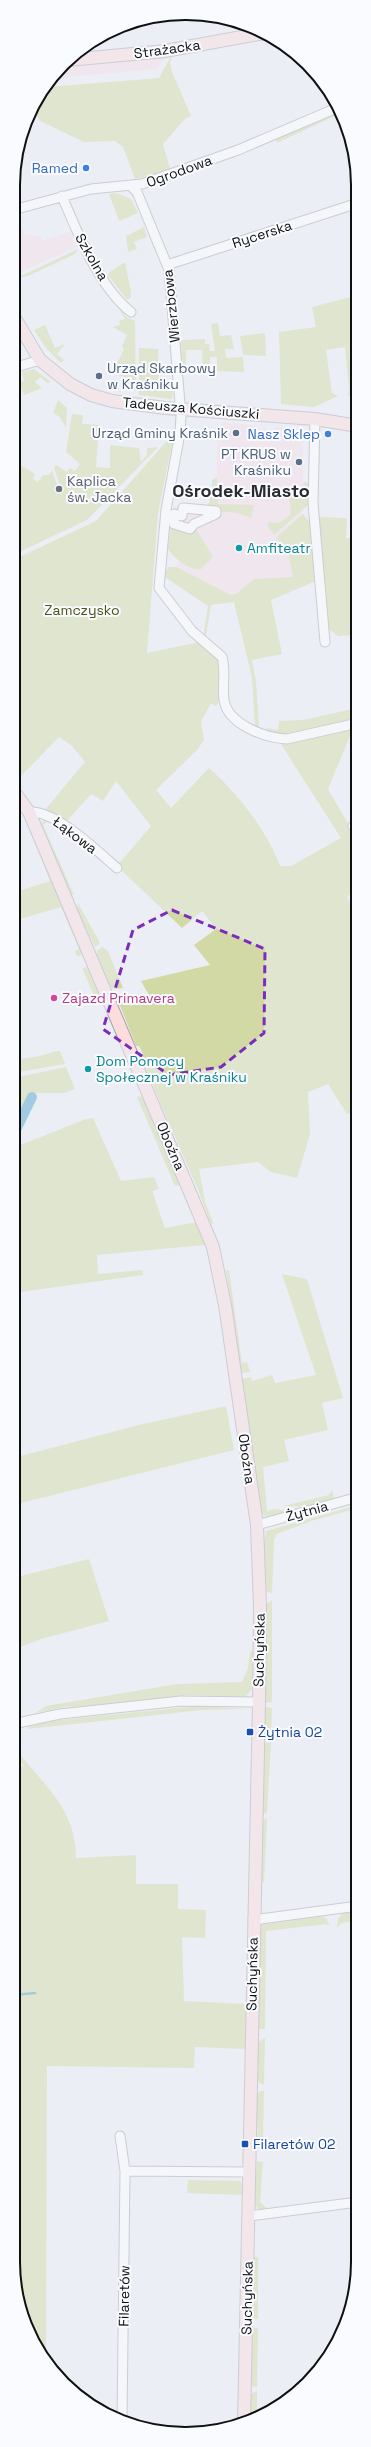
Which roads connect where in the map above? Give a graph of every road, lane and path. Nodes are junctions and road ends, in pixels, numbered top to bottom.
1 (252, 34) edge
2 (79, 59) edge
3 (333, 110) edge
4 (132, 187) junction
5 (62, 196) junction
6 (351, 205) edge
7 (20, 208) edge
8 (167, 265) junction
9 (131, 312) dead end
10 (20, 327) edge
11 (40, 360) junction
12 (20, 366) edge
13 (180, 410) junction
14 (316, 419) junction
15 (351, 425) edge
16 (326, 642) dead end
17 (351, 724) edge
18 (20, 800) edge
19 (29, 812) junction
20 (116, 868) dead end
21 (351, 1500) edge
22 (257, 1525) junction
23 (259, 1702) junction
24 (20, 1723) edge
25 (351, 1907) edge
26 (253, 1920) junction
27 (120, 2136) dead end
28 (125, 2171) junction
29 (248, 2172) junction
30 (351, 2203) edge
31 (249, 2216) junction
32 (122, 2414) edge
33 (244, 2416) edge

1 - 2 street, Strażacka
3 - 4 street, Ogrodowa
4 - 5 street, Ogrodowa
4 - 8 street, Wierzbowa
5 - 7 street, Ogrodowa
5 - 9 street, Szkolna
6 - 8 street, Rycerska
8 - 13 street, Wierzbowa
10 - 11 street, Tadeusza Kościuszki
11 - 12 street
11 - 13 street, Tadeusza Kościuszki
13 - 14 street, Tadeusza Kościuszki
13 - 17 street, Wierzbowa
14 - 15 street, Tadeusza Kościuszki
14 - 16 street
18 - 19 street, Oboźna
19 - 20 street, Łąkowa
19 - 22 street, Oboźna
21 - 22 street, Żytnia
22 - 23 street, Suchyńska
23 - 24 street
23 - 26 street, Suchyńska
25 - 26 street
26 - 29 street, Suchyńska
27 - 28 street, Filaretów
28 - 29 street
28 - 32 street, Filaretów
29 - 31 street, Suchyńska
30 - 31 street
31 - 33 street, Suchyńska

